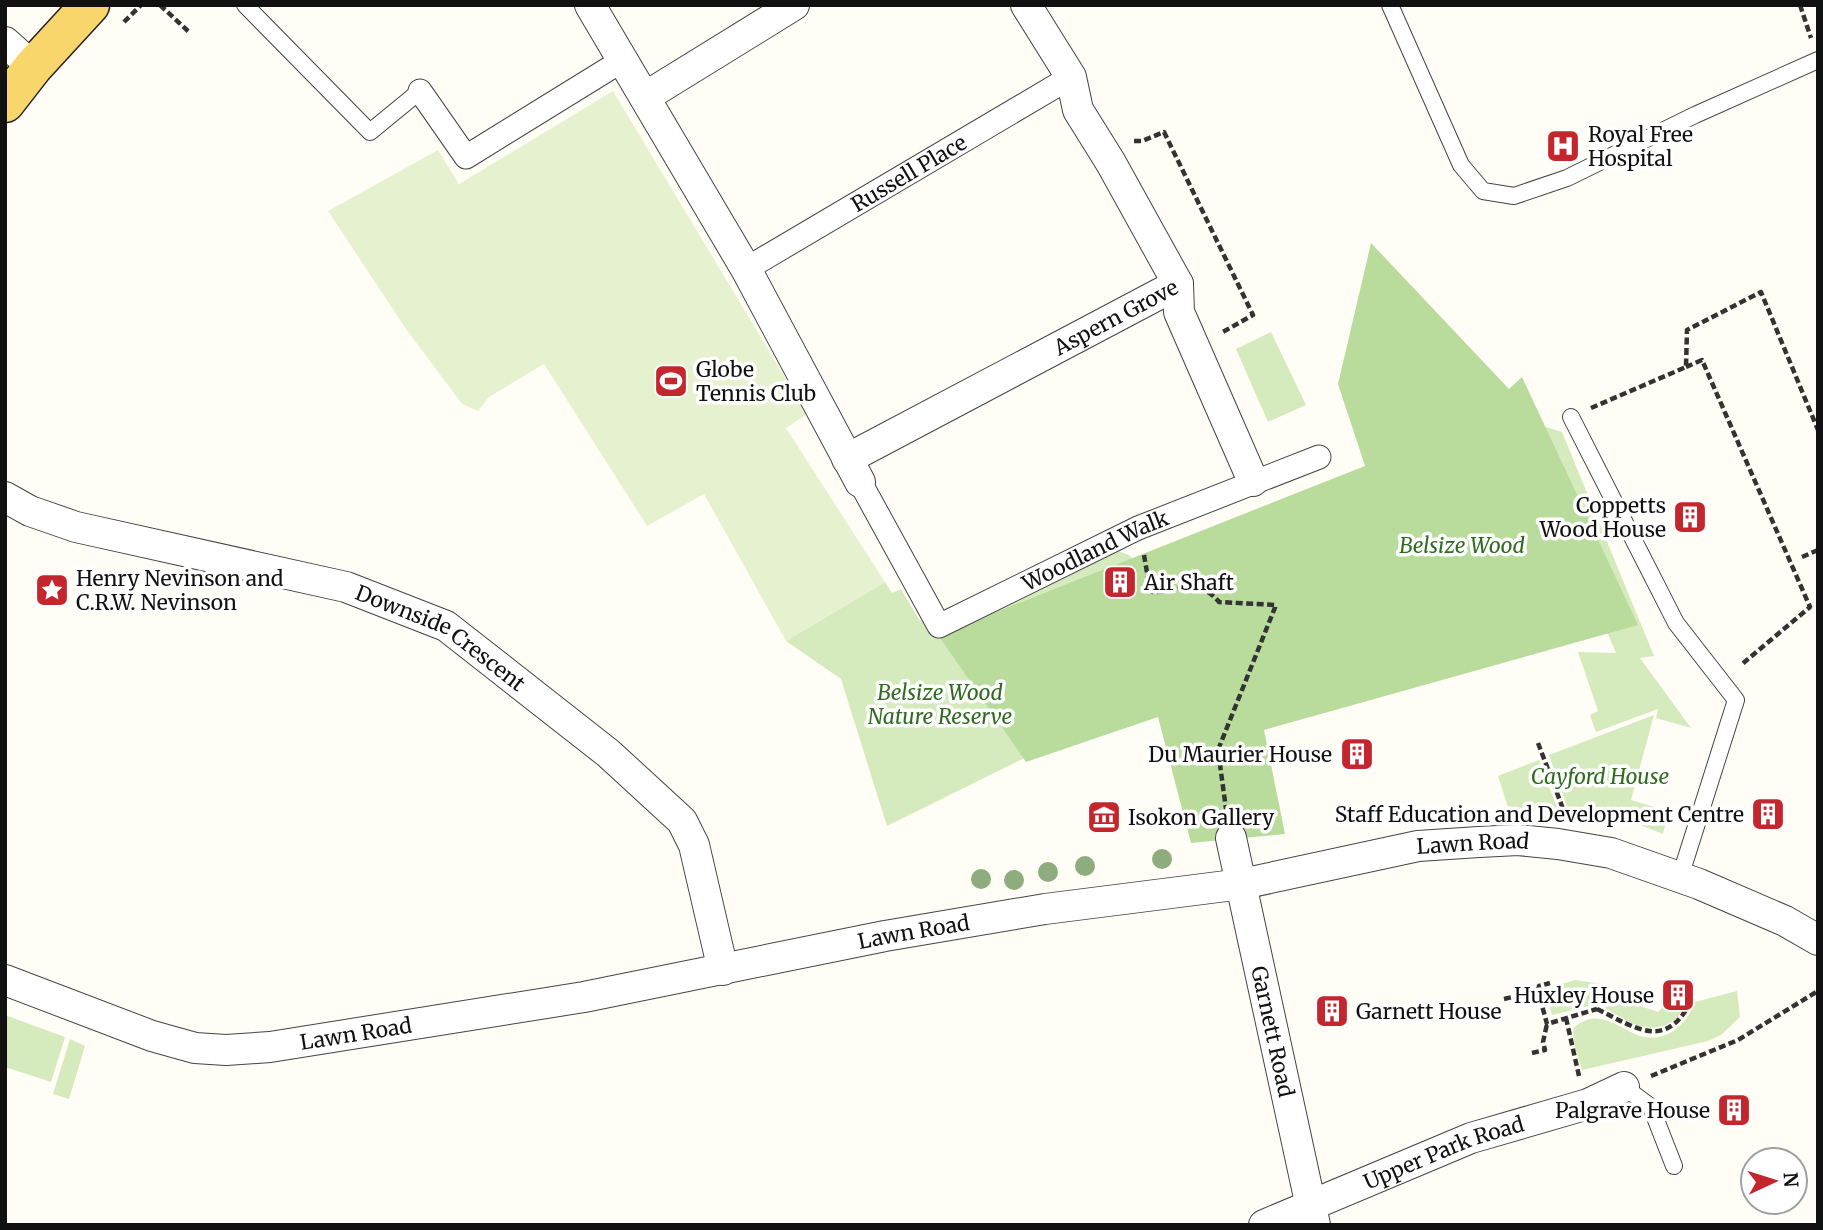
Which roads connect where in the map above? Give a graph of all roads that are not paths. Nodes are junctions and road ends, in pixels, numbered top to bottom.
1 (246, 5) edge
2 (590, 5) edge
3 (794, 5) edge
4 (1026, 5) edge
5 (1390, 5) edge
6 (105, 15) edge
7 (5, 42) edge
8 (623, 60) junction
9 (1818, 60) edge
10 (33, 67) junction
11 (1071, 77) junction
12 (420, 91) joint
13 (645, 97) junction
14 (5, 103) edge
15 (746, 269) junction
16 (1178, 284) junction
17 (1571, 417) road end
18 (1319, 457) dead end
19 (853, 470) junction
20 (1254, 481) junction
21 (5, 497) edge
22 (1231, 838) road end
23 (1680, 877) junction
24 (1242, 884) junction
25 (1818, 940) edge
26 (723, 970) junction
27 (5, 980) edge
28 (1624, 1087) joint
29 (1674, 1166) dead end
30 (1313, 1216) edge
31 (1264, 1225) edge

1 - 12 lane
2 - 8 street
3 - 13 street
4 - 11 street, Aspern Grove
5 - 9 lane
6 - 10 main road
7 - 10 street
8 - 12 street
8 - 13 street
10 - 14 main road
11 - 15 street, Russell Place
11 - 16 street, Aspern Grove
13 - 15 street
15 - 19 street
16 - 19 street, Aspern Grove
16 - 20 street
17 - 23 lane
18 - 20 street, Woodland Walk
19 - 20 street, Woodland Walk
21 - 26 street, Downside Crescent
22 - 24 street, Garnett Road
23 - 24 street, Lawn Road
23 - 25 street, Lawn Road
24 - 26 street, Lawn Road
24 - 30 street, Garnett Road
26 - 27 street, Lawn Road
28 - 29 lane
28 - 30 street, Upper Park Road
30 - 31 street, Upper Park Road

